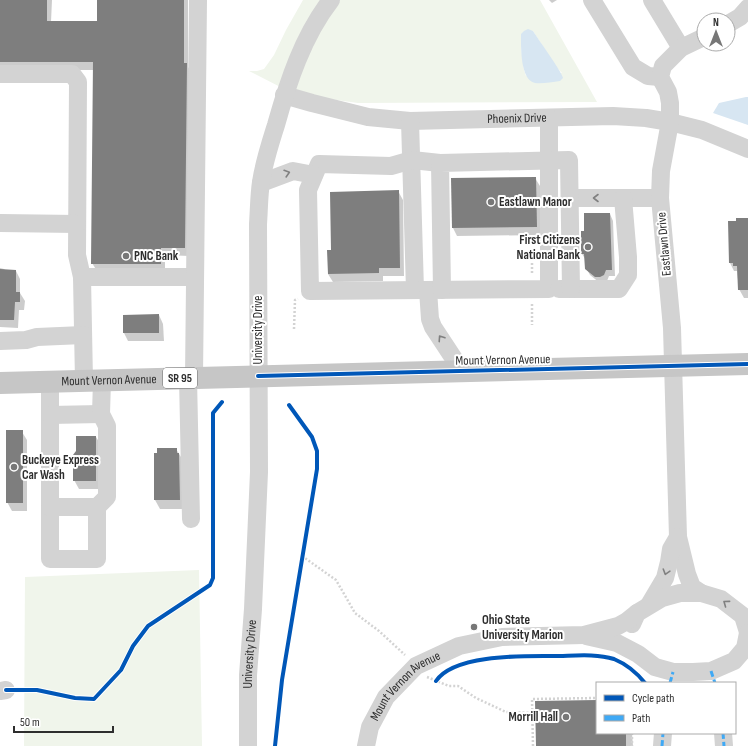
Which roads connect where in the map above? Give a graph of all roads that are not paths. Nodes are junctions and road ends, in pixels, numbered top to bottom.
1 (198, 0) edge
2 (331, 0) edge
3 (592, 0) edge
4 (652, 0) edge
5 (748, 8) edge
6 (736, 19) edge
7 (696, 41) edge
8 (681, 48) junction
9 (0, 74) edge
10 (660, 77) junction
11 (284, 95) junction
12 (549, 118) junction
13 (410, 121) junction
14 (670, 122) junction
15 (748, 149) edge
16 (412, 160) junction
17 (550, 161) junction
18 (440, 163) junction
19 (314, 175) junction
20 (261, 183) junction
21 (570, 198) junction
22 (623, 198) junction
23 (660, 198) junction
24 (0, 223) edge
25 (77, 224) junction
26 (82, 277) junction
27 (195, 277) junction
28 (549, 289) junction
29 (571, 289) junction
30 (428, 290) junction
31 (83, 335) junction
32 (0, 341) edge
33 (748, 364) edge
34 (673, 366) junction
35 (462, 371) junction
36 (258, 376) junction
37 (191, 378) junction
38 (93, 381) junction
39 (50, 382) junction
40 (0, 383) edge
41 (101, 414) junction
42 (50, 415) junction
43 (50, 507) junction
44 (97, 507) junction
45 (192, 519) dead end
46 (678, 537) junction
47 (701, 593) junction
48 (643, 609) junction
49 (747, 633) edge
50 (584, 635) junction
51 (638, 654) junction
52 (713, 677) edge
53 (671, 678) edge
54 (663, 734) edge
55 (722, 734) edge
56 (248, 746) edge
57 (366, 746) edge
58 (662, 746) edge
59 (724, 746) edge

1 - 27 street
2 - 11 street, University Drive
3 - 10 street
4 - 8 street
5 - 6 street
7 - 8 street
8 - 10 street
9 - 25 street
10 - 14 street, Eastlawn Drive
11 - 13 street, Phoenix Drive
11 - 20 street, University Drive
12 - 13 street, Phoenix Drive
12 - 14 street, Phoenix Drive
12 - 17 street
13 - 16 street
14 - 15 street, Phoenix Drive
14 - 23 street, Eastlawn Drive
16 - 18 street
16 - 19 street
16 - 30 street
17 - 18 street
17 - 21 street
17 - 28 street
18 - 30 street
20 -> 19 street
19 - 30 street
20 - 36 street, University Drive
22 -> 21 street
21 - 29 street
22 - 23 street
22 - 29 street
23 - 34 street, Eastlawn Drive
24 - 25 street
25 - 26 street
26 - 27 street
26 - 31 street
27 - 37 street
28 - 29 street
28 - 30 street
35 -> 30 street
31 - 32 street
31 - 38 street
33 - 34 main road, Mount Vernon Avenue / SR 95
34 - 35 main road, Mount Vernon Avenue / SR 95
34 - 46 street, Mount Vernon Avenue
35 - 36 main road, Mount Vernon Avenue / SR 95
36 - 37 main road, Mount Vernon Avenue / SR 95
36 - 56 street, University Drive
37 - 38 main road, Mount Vernon Avenue / SR 95
37 - 45 street
38 - 39 main road, Mount Vernon Avenue / SR 95
38 - 41 street
39 - 40 main road, Mount Vernon Avenue / SR 95
39 - 42 street
41 - 42 street
41 - 44 street
42 - 43 street
43 - 44 street
43 - 44 street
46 - 47 street, Mount Vernon Avenue
46 -> 48 street, Mount Vernon Avenue
47 - 48 street, Mount Vernon Avenue
49 -> 47 street, Mount Vernon Avenue
48 - 50 street, Mount Vernon Avenue
48 - 51 street, Mount Vernon Avenue
49 - 52 street, Mount Vernon Avenue
50 - 51 street, Mount Vernon Avenue
50 - 57 street, Mount Vernon Avenue
51 - 53 street, Mount Vernon Avenue
52 - 53 street, Mount Vernon Avenue
54 - 58 street
55 - 59 street

